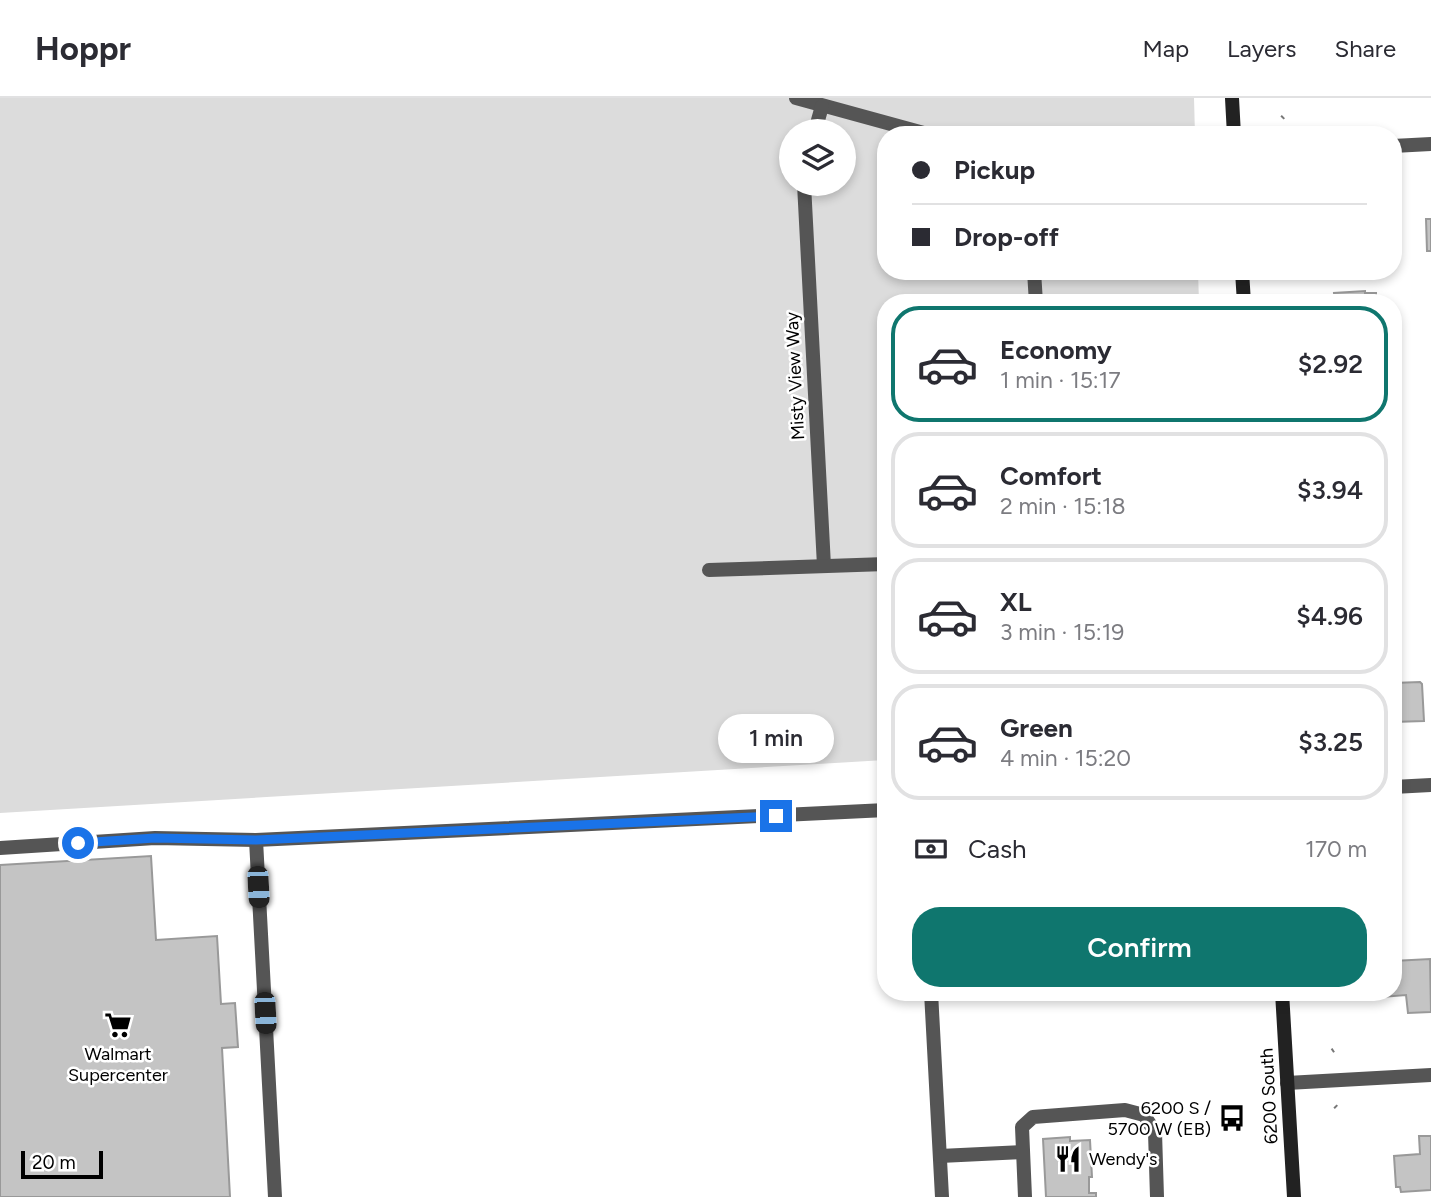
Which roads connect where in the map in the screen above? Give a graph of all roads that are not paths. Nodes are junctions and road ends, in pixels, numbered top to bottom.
1 (796, 98) edge
2 (1232, 98) edge
3 (822, 106) junction
4 (818, 119) edge
5 (897, 126) edge
6 (1234, 126) edge
7 (1431, 144) edge
8 (1402, 146) edge
9 (805, 196) edge
10 (877, 564) edge
11 (824, 566) junction
12 (709, 570) dead end
13 (1431, 785) edge
14 (1402, 787) edge
15 (877, 810) edge
16 (256, 840) junction
17 (0, 848) edge
18 (931, 1001) edge
19 (1282, 1001) edge
20 (1431, 1074) edge
21 (1287, 1083) junction
22 (1023, 1152) junction
23 (940, 1156) junction
24 (275, 1197) edge
25 (942, 1197) edge
26 (1025, 1197) edge
27 (1157, 1197) edge
28 (1294, 1197) edge

1 - 3 street
2 - 6 main road
3 - 4 street
3 - 5 street
7 - 8 street
9 - 11 street, Misty View Way
10 - 11 street
11 - 12 street
13 - 14 street
15 - 16 street
16 - 17 street
16 - 24 street
18 - 23 street
19 - 21 main road, 6200 South
20 - 21 street
21 - 28 main road, 6200 South
22 - 23 street
22 - 26 street
22 - 27 street
23 - 25 street

